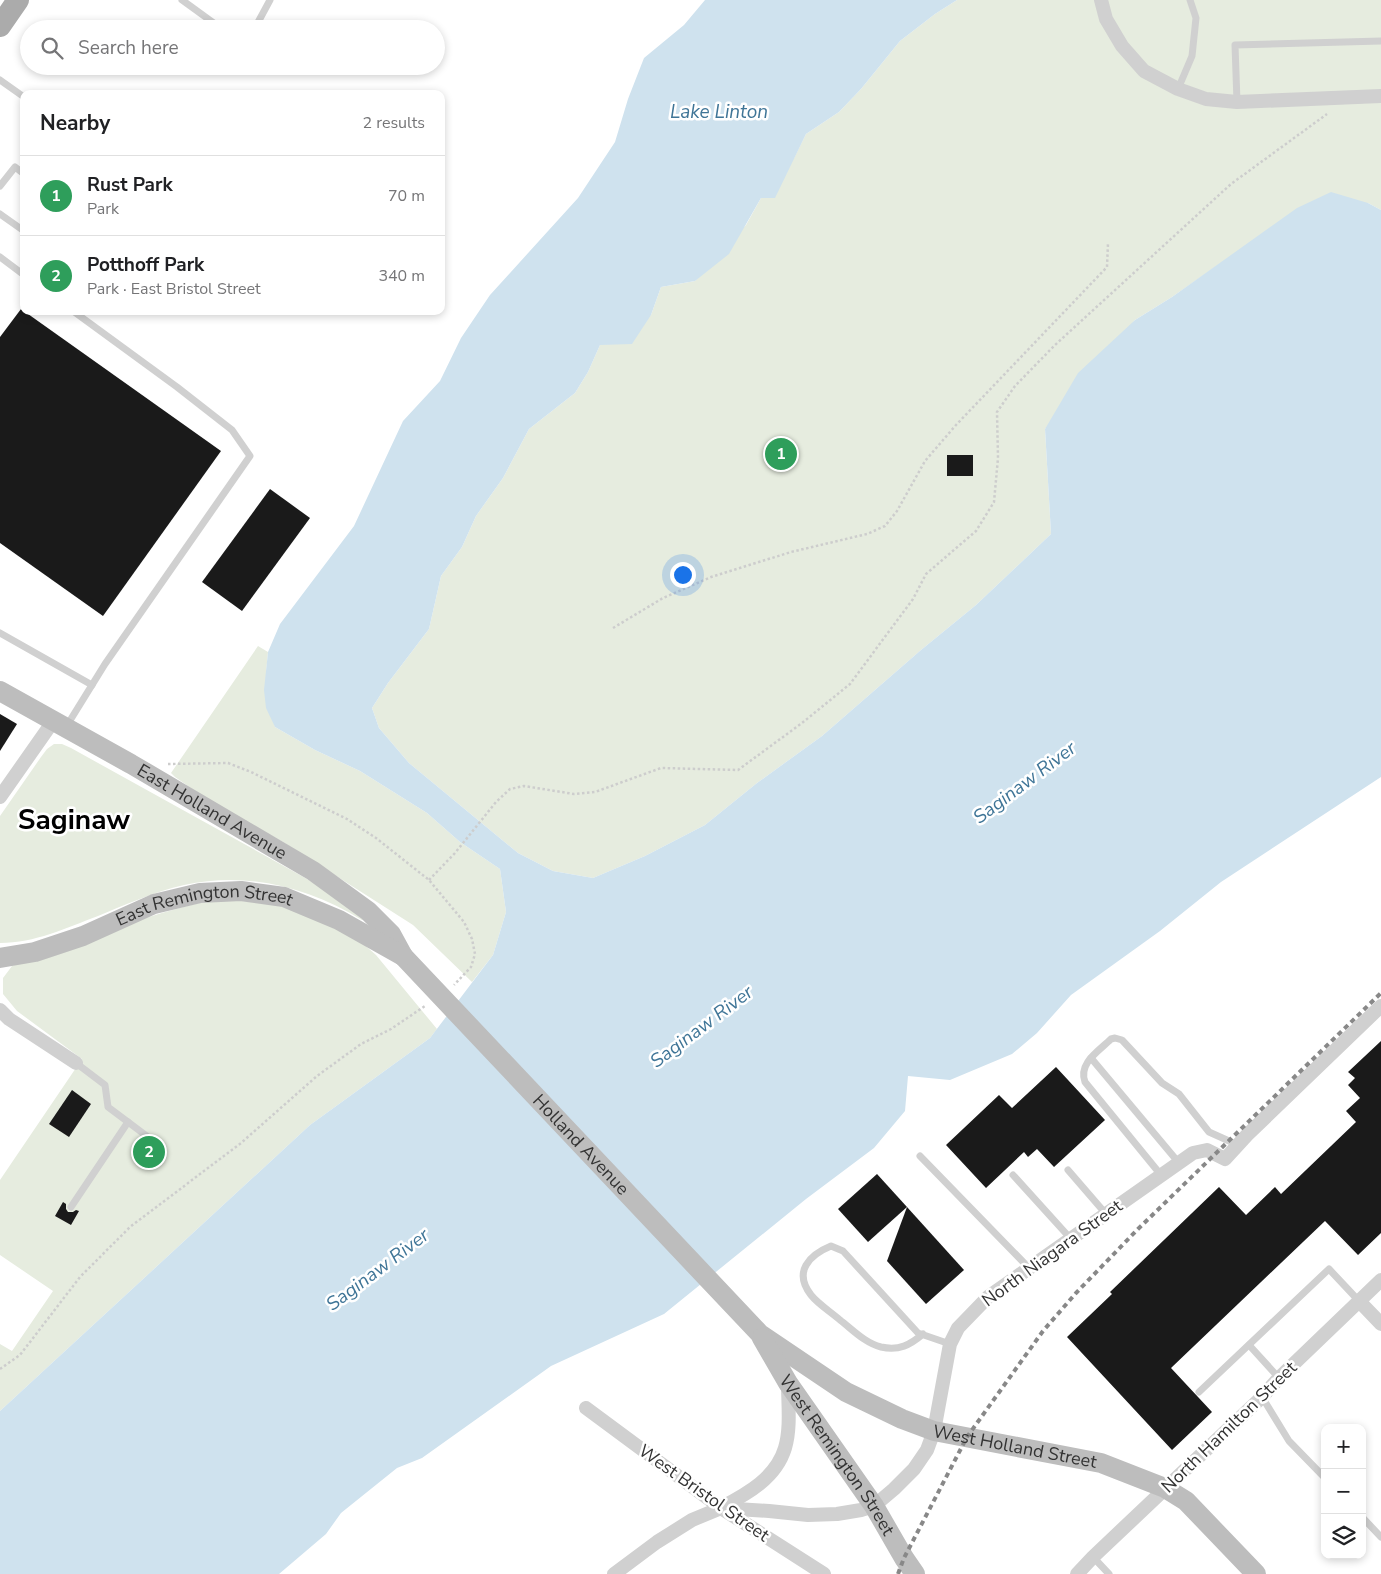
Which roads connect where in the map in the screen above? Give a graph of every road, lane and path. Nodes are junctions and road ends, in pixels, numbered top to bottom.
1 (18, 0) edge
2 (182, 0) edge
3 (270, 0) edge
4 (1101, 0) edge
5 (1190, 0) edge
6 (210, 20) edge
7 (259, 20) edge
8 (0, 26) edge
9 (1381, 40) edge
10 (0, 80) edge
11 (1178, 89) junction
12 (20, 94) edge
13 (1381, 96) edge
14 (1349, 98) junction
15 (1236, 102) junction
16 (20, 171) edge
17 (0, 186) edge
18 (0, 214) edge
19 (20, 227) edge
20 (1108, 243) dead end
21 (0, 257) edge
22 (20, 272) edge
23 (78, 315) edge
24 (613, 628) dead end
25 (0, 633) edge
26 (92, 685) junction
27 (0, 691) edge
28 (60, 724) junction
29 (168, 764) dead end
30 (0, 797) edge
31 (429, 880) junction
32 (403, 956) junction
33 (0, 958) edge
34 (454, 986) dead end
35 (429, 1003) dead end
36 (1381, 1006) edge
37 (0, 1010) edge
38 (1092, 1058) junction
39 (76, 1063) joint
40 (128, 1122) junction
41 (160, 1146) dead end
42 (1238, 1146) junction
43 (920, 1156) dead end
44 (1179, 1163) junction
45 (1068, 1170) dead end
46 (1013, 1175) dead end
47 (1161, 1175) junction
48 (71, 1207) dead end
49 (1106, 1214) junction
50 (1071, 1239) junction
51 (1030, 1268) junction
52 (1381, 1280) edge
53 (1359, 1301) junction
54 (1381, 1324) edge
55 (760, 1334) junction
56 (923, 1334) junction
57 (950, 1344) junction
58 (1249, 1345) junction
59 (0, 1369) edge
60 (1279, 1378) junction
61 (788, 1383) junction
62 (1199, 1392) dead end
63 (1262, 1397) junction
64 (586, 1408) dead end
65 (934, 1431) junction
66 (1321, 1474) edge
67 (1165, 1488) junction
68 (874, 1506) junction
69 (721, 1508) junction
70 (1366, 1521) edge
71 (1381, 1537) edge
72 (1093, 1557) junction
73 (614, 1574) edge
74 (824, 1574) edge
75 (915, 1574) edge
76 (1077, 1574) edge
77 (1110, 1574) edge
78 (1256, 1574) edge

1 - 8 main road
2 - 6 lane
3 - 7 lane
4 - 11 street
5 - 11 lane
9 - 15 lane
10 - 12 lane
11 - 15 street
13 - 14 street
14 - 15 street
14 - 31 path
16 - 17 lane
18 - 19 lane
20 - 24 path
21 - 22 lane
23 - 26 lane
25 - 26 lane
26 - 28 lane
27 - 28 main road, East Holland Avenue
28 - 30 street
28 - 32 main road, East Holland Avenue
29 - 31 path
31 - 34 path
32 - 33 main road, East Remington Street
32 - 55 main road, Holland Avenue
35 - 59 path
36 - 42 street, North Niagara Street
37 - 39 street
38 - 42 lane
38 - 44 lane
38 - 47 lane
39 - 40 lane
40 - 41 lane
40 - 48 lane
42 - 44 street, North Niagara Street
43 - 51 lane
44 - 47 street, North Niagara Street
45 - 49 lane
46 - 50 lane
47 - 49 street, North Niagara Street
49 - 50 street, North Niagara Street
50 - 51 street, North Niagara Street
51 - 57 street, North Niagara Street
52 - 53 street, North Hamilton Street
53 - 54 street
53 - 58 lane
53 - 60 street, North Hamilton Street
55 - 61 main road, West Remington Street
55 - 65 main road, West Holland Street
56 - 56 lane
56 - 57 lane
57 - 65 street, North Niagara Street
58 - 60 lane
58 - 62 lane
60 - 63 street, North Hamilton Street
61 - 68 main road, West Remington Street
61 - 69 street
63 - 66 lane
63 - 67 street, North Hamilton Street
64 - 69 street, West Bristol Street
65 - 67 main road, West Holland Street
65 - 68 street, North Niagara Street
67 - 72 street, North Hamilton Street
67 - 78 main road, West Holland Street
68 - 69 street, North Niagara Street
68 - 75 main road, West Remington Street
69 - 73 street, North Niagara Street
69 - 74 street, West Bristol Street
70 - 71 lane
72 - 76 street, North Hamilton Street
72 - 77 lane

